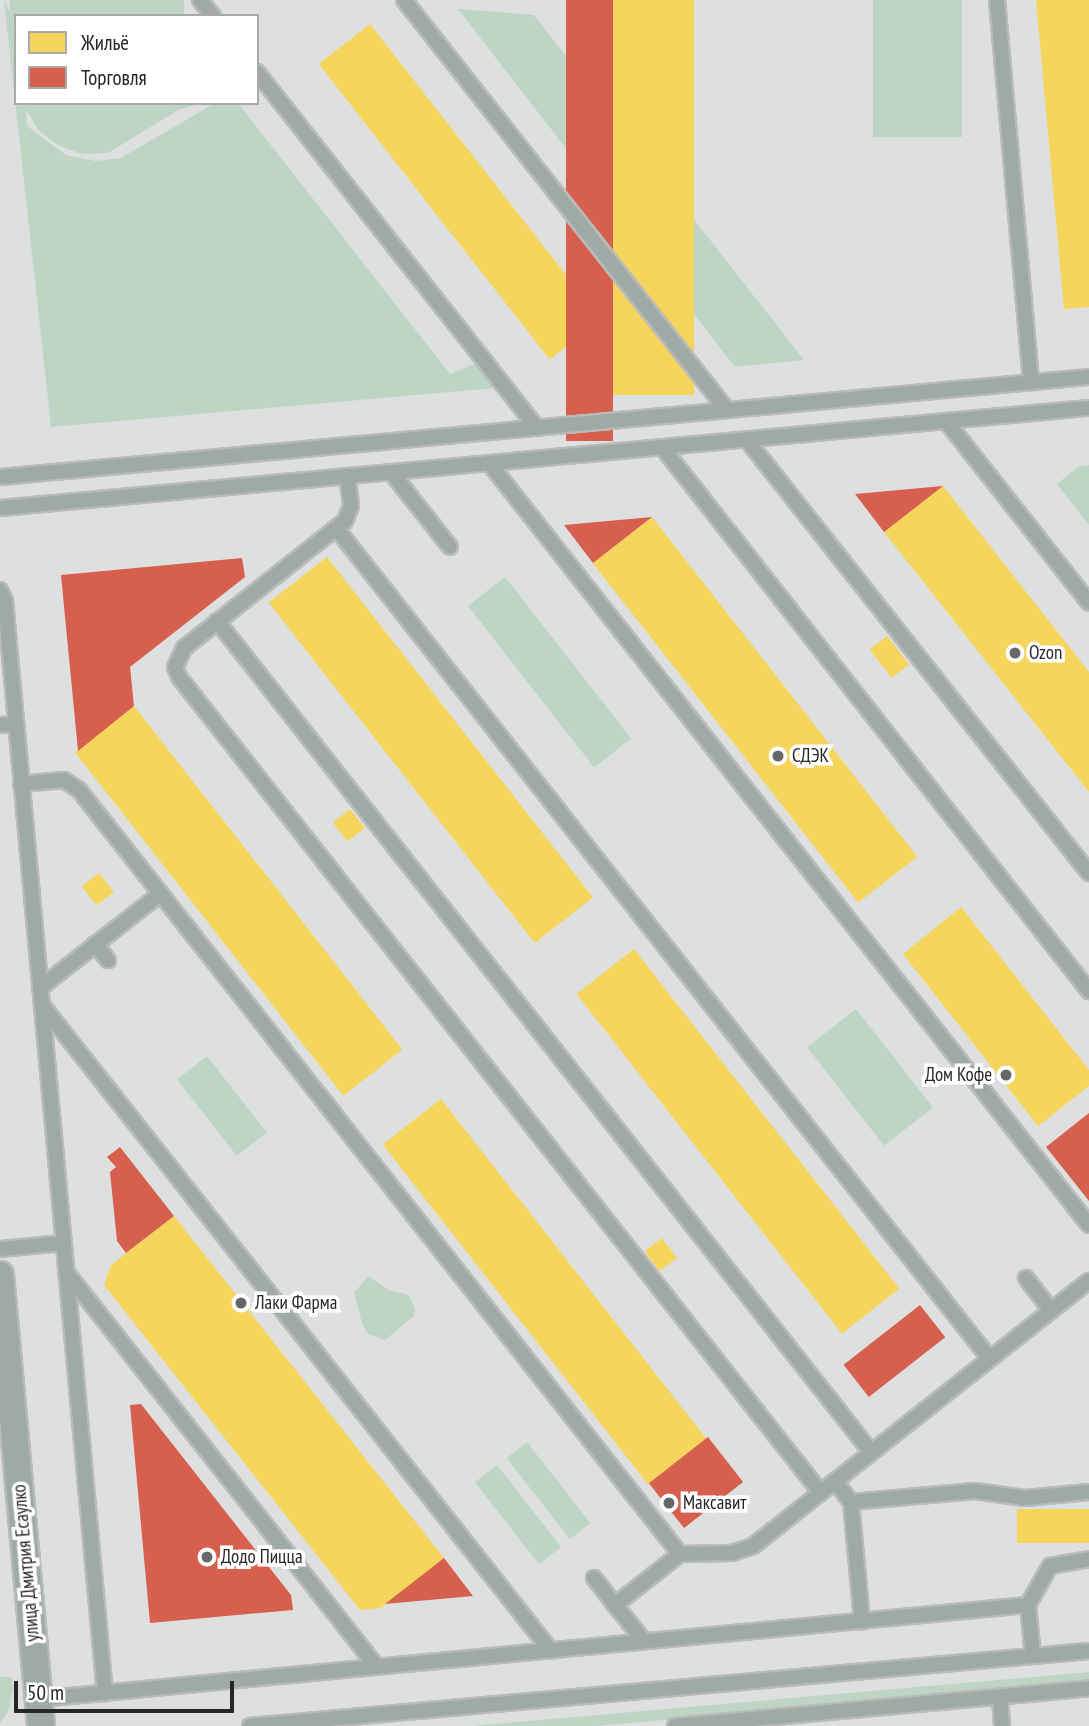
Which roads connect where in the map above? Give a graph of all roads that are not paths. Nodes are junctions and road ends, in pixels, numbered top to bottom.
1 (200, 0) edge
2 (404, 0) edge
3 (997, 0) edge
4 (211, 14) edge
5 (259, 75) edge
6 (1089, 377) edge
7 (1031, 382) junction
8 (1089, 408) edge
9 (727, 410) junction
10 (946, 421) junction
11 (537, 428) junction
12 (747, 440) junction
13 (662, 447) junction
14 (489, 463) junction
15 (391, 472) junction
16 (347, 476) junction
17 (0, 477) edge
18 (0, 508) edge
19 (336, 528) junction
20 (450, 547) dead end
21 (0, 590) edge
22 (1089, 603) edge
23 (217, 621) junction
24 (16, 724) junction
25 (0, 725) edge
26 (21, 783) junction
27 (1089, 873) edge
28 (160, 894) junction
29 (95, 944) junction
30 (108, 960) dead end
31 (40, 988) junction
32 (1089, 991) edge
33 (41, 1004) junction
34 (1089, 1225) edge
35 (64, 1244) junction
36 (0, 1250) edge
37 (66, 1272) junction
38 (0, 1275) edge
39 (1026, 1278) dead end
40 (1089, 1281) edge
41 (1051, 1310) junction
42 (990, 1359) junction
43 (871, 1452) junction
44 (835, 1481) junction
45 (820, 1492) junction
46 (1089, 1492) edge
47 (852, 1502) junction
48 (680, 1554) junction
49 (1089, 1559) edge
50 (594, 1578) dead end
51 (615, 1605) junction
52 (1028, 1605) junction
53 (862, 1621) junction
54 (644, 1642) junction
55 (551, 1651) junction
56 (1089, 1651) edge
57 (1033, 1656) junction
58 (377, 1667) junction
59 (1089, 1688) edge
60 (105, 1693) junction
61 (1000, 1697) junction
62 (39, 1699) junction
63 (41, 1726) edge
64 (250, 1726) edge
65 (675, 1726) edge
66 (1002, 1726) edge

1 - 4 lane
2 - 9 lane
3 - 7 lane
5 - 11 lane
6 - 7 lane
7 - 9 lane
8 - 10 lane
9 - 11 lane
10 - 12 lane
10 - 22 lane
11 - 17 lane
12 - 13 lane
12 - 27 lane
13 - 14 lane
13 - 32 lane
14 - 15 lane
14 - 34 lane
15 - 16 lane
15 - 20 lane
16 - 18 lane
16 - 19 lane
19 - 23 lane
19 - 42 lane
21 - 24 lane
23 - 43 lane
23 - 45 lane
24 - 25 lane
24 - 26 lane
26 - 28 lane
26 - 31 lane
28 - 29 lane
28 - 48 lane
29 - 30 lane
29 - 31 lane
31 - 33 lane
33 - 35 lane
33 - 55 lane
35 - 36 lane
35 - 37 lane
37 - 58 lane
37 - 60 lane
38 - 62 street, улица Дмитрия Есаулко
39 - 41 lane
40 - 41 lane
41 - 42 lane
42 - 43 lane
43 - 44 lane
44 - 45 lane
44 - 47 lane
45 - 48 lane
46 - 47 lane
47 - 53 lane
48 - 51 lane
49 - 52 lane
50 - 51 lane
51 - 54 lane
52 - 53 lane
52 - 57 lane
53 - 54 lane
54 - 55 lane
55 - 58 lane
56 - 57 lane
57 - 64 lane
58 - 60 lane
59 - 61 lane
60 - 62 lane
61 - 65 lane
61 - 66 lane
62 - 63 street, улица Дмитрия Есаулко

